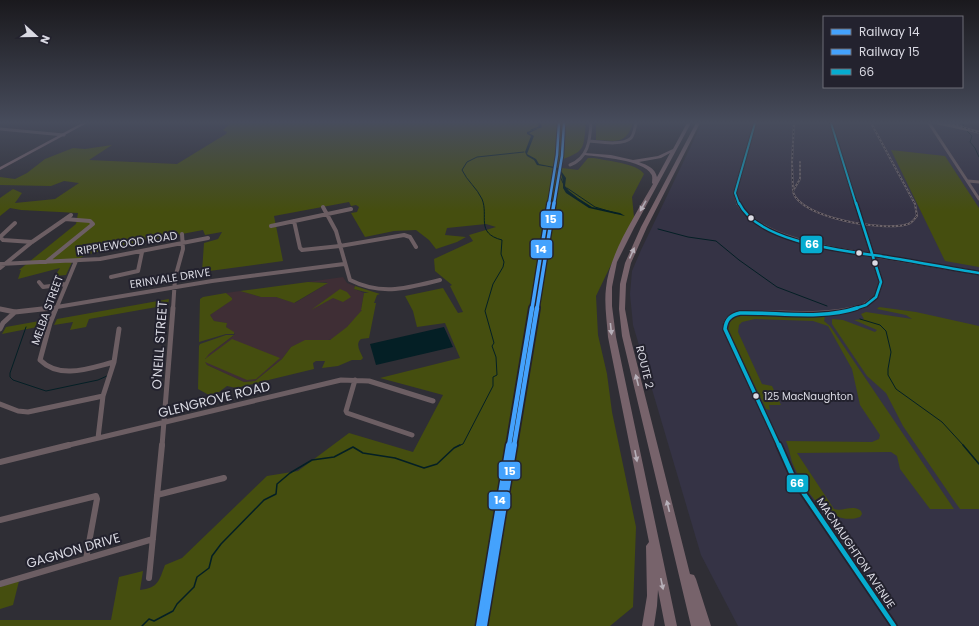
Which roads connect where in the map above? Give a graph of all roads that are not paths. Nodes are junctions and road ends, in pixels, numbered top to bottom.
1 (32, 152) edge
2 (668, 152) edge
3 (673, 152) edge
4 (683, 152) edge
5 (747, 152) edge
6 (840, 152) edge
7 (949, 152) edge
8 (585, 154) joint
9 (629, 161) junction
10 (570, 165) dead end
11 (0, 169) edge
12 (968, 180) junction
13 (979, 182) edge
14 (650, 192) junction
15 (979, 199) edge
16 (323, 207) dead end
17 (351, 209) dead end
18 (327, 214) junction
19 (71, 215) dead end
20 (65, 219) junction
21 (294, 221) junction
22 (15, 223) dead end
23 (271, 226) dead end
24 (182, 234) dead end
25 (208, 238) dead end
26 (32, 242) junction
27 (183, 243) junction
28 (340, 246) junction
29 (416, 247) dead end
30 (142, 252) junction
31 (872, 256) junction
32 (76, 261) junction
33 (45, 262) junction
34 (2, 264) edge
35 (344, 264) junction
36 (0, 268) edge
37 (979, 273) edge
38 (111, 277) dead end
39 (440, 280) dead end
40 (39, 282) dead end
41 (66, 284) junction
42 (174, 287) junction
43 (57, 307) junction
44 (0, 309) edge
45 (15, 312) junction
46 (0, 329) edge
47 (119, 329) dead end
48 (114, 362) junction
49 (355, 380) junction
50 (103, 396) junction
51 (433, 401) dead end
52 (0, 404) edge
53 (164, 422) junction
54 (412, 435) dead end
55 (98, 438) junction
56 (0, 462) edge
57 (224, 478) dead end
58 (157, 495) junction
59 (0, 520) edge
60 (649, 521) junction
61 (673, 527) junction
62 (153, 539) junction
63 (86, 558) junction
64 (149, 578) dead end
65 (0, 584) edge
66 (648, 626) edge
67 (671, 626) edge
68 (697, 626) edge
69 (705, 626) edge
70 (894, 626) edge

1 - 11 main road
2 - 9 highway
3 - 14 highway
61 -> 4 highway, ROUTE 2
5 - 31 street
6 - 31 street, MACNAUGHTON AVENUE
7 - 12 street
8 - 9 highway
8 - 10 street
9 - 14 highway
12 - 13 street
12 - 15 street
14 -> 60 highway
16 - 18 street
17 - 18 street
18 - 21 street
18 - 28 street
19 - 20 street
20 - 26 street
20 - 33 street
21 - 23 street
21 - 28 street
22 - 26 street
24 - 27 street, O'NEILL STREET
25 - 27 street, RIPPLEWOOD ROAD
26 - 34 street
27 - 30 street, RIPPLEWOOD ROAD
27 - 42 street, O'NEILL STREET
28 - 29 street
28 - 35 street
30 - 32 street, RIPPLEWOOD ROAD
30 - 38 street
31 - 37 street
31 - 70 street, MACNAUGHTON AVENUE
32 - 33 street, RIPPLEWOOD ROAD
32 - 41 street, MELBA STREET
33 - 34 street, RIPPLEWOOD ROAD
34 - 36 street
35 - 39 street
35 - 42 street, ERINVALE DRIVE
40 - 41 street
41 - 43 street, MELBA STREET
42 - 43 street, ERINVALE DRIVE
42 - 53 street, O'NEILL STREET
43 - 45 street, ERINVALE DRIVE
43 - 48 street, MELBA STREET
44 - 45 street, ERINVALE DRIVE
45 - 46 street
47 - 48 street
48 - 50 street
49 - 51 street, GLENGROVE ROAD
49 - 53 street, GLENGROVE ROAD
49 - 54 street
50 - 52 street
50 - 55 street
53 - 55 street, GLENGROVE ROAD
53 - 58 street, O'NEILL STREET
55 - 56 street, GLENGROVE ROAD
57 - 58 street
58 - 62 street, O'NEILL STREET
59 - 63 street
60 - 66 highway
60 -> 67 highway
61 - 68 highway, ROUTE 2
61 - 69 highway
62 - 63 street, GAGNON DRIVE
62 - 64 street, O'NEILL STREET
63 - 65 street, GAGNON DRIVE

